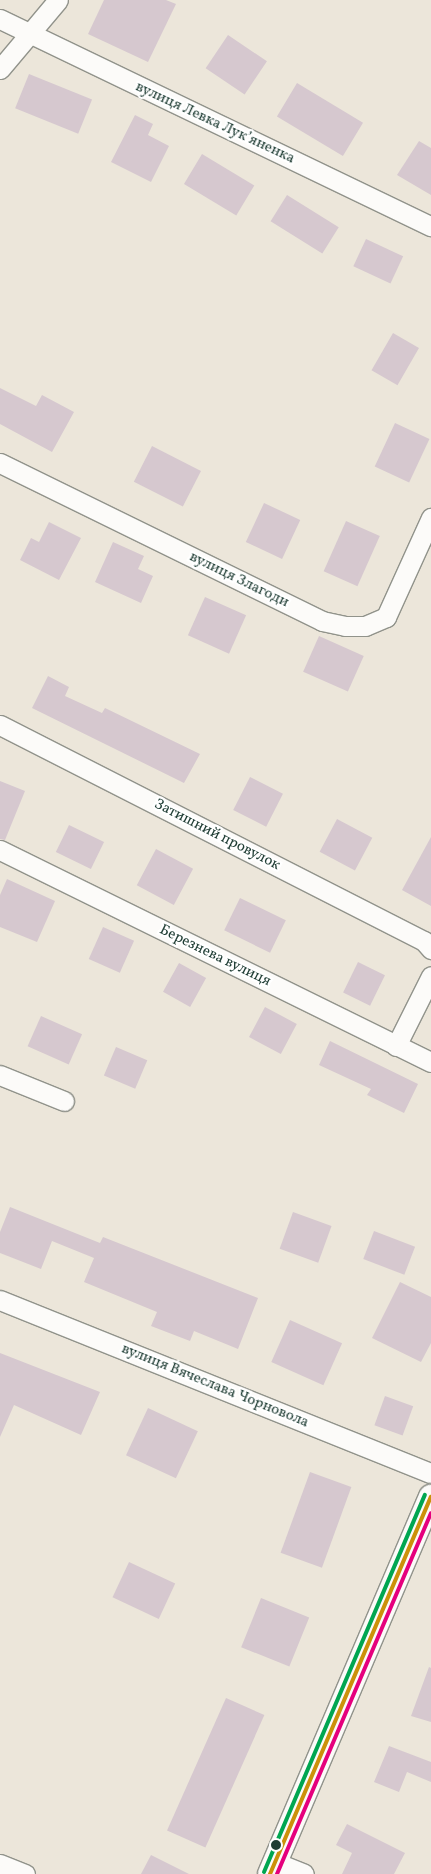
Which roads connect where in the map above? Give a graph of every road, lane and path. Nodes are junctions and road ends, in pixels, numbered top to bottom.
1 (58, 0) edge
2 (0, 20) edge
3 (29, 34) junction
4 (0, 69) edge
5 (431, 226) edge
6 (0, 463) edge
7 (431, 518) edge
8 (0, 725) edge
9 (0, 850) edge
10 (431, 949) edge
11 (431, 976) edge
12 (396, 1046) junction
13 (431, 1062) edge
14 (0, 1075) edge
15 (64, 1101) dead end
16 (0, 1300) edge
17 (431, 1473) edge
18 (431, 1497) edge
19 (0, 1864) edge
20 (273, 1868) edge
21 (25, 1874) edge
22 (304, 1874) edge

1 - 3 street
2 - 3 street, вулиця Левка Лукʼяненка
3 - 4 street
3 - 5 street, вулиця Левка Лукʼяненка
6 - 7 street, вулиця Злагоди
8 - 10 street, Затишний провулок
9 - 12 street, Березнева вулиця
11 - 12 street
12 - 13 street, Березнева вулиця
14 - 15 street
16 - 17 street, вулиця Вячеслава Чорновола
18 - 20 street
19 - 21 street
20 - 22 street

